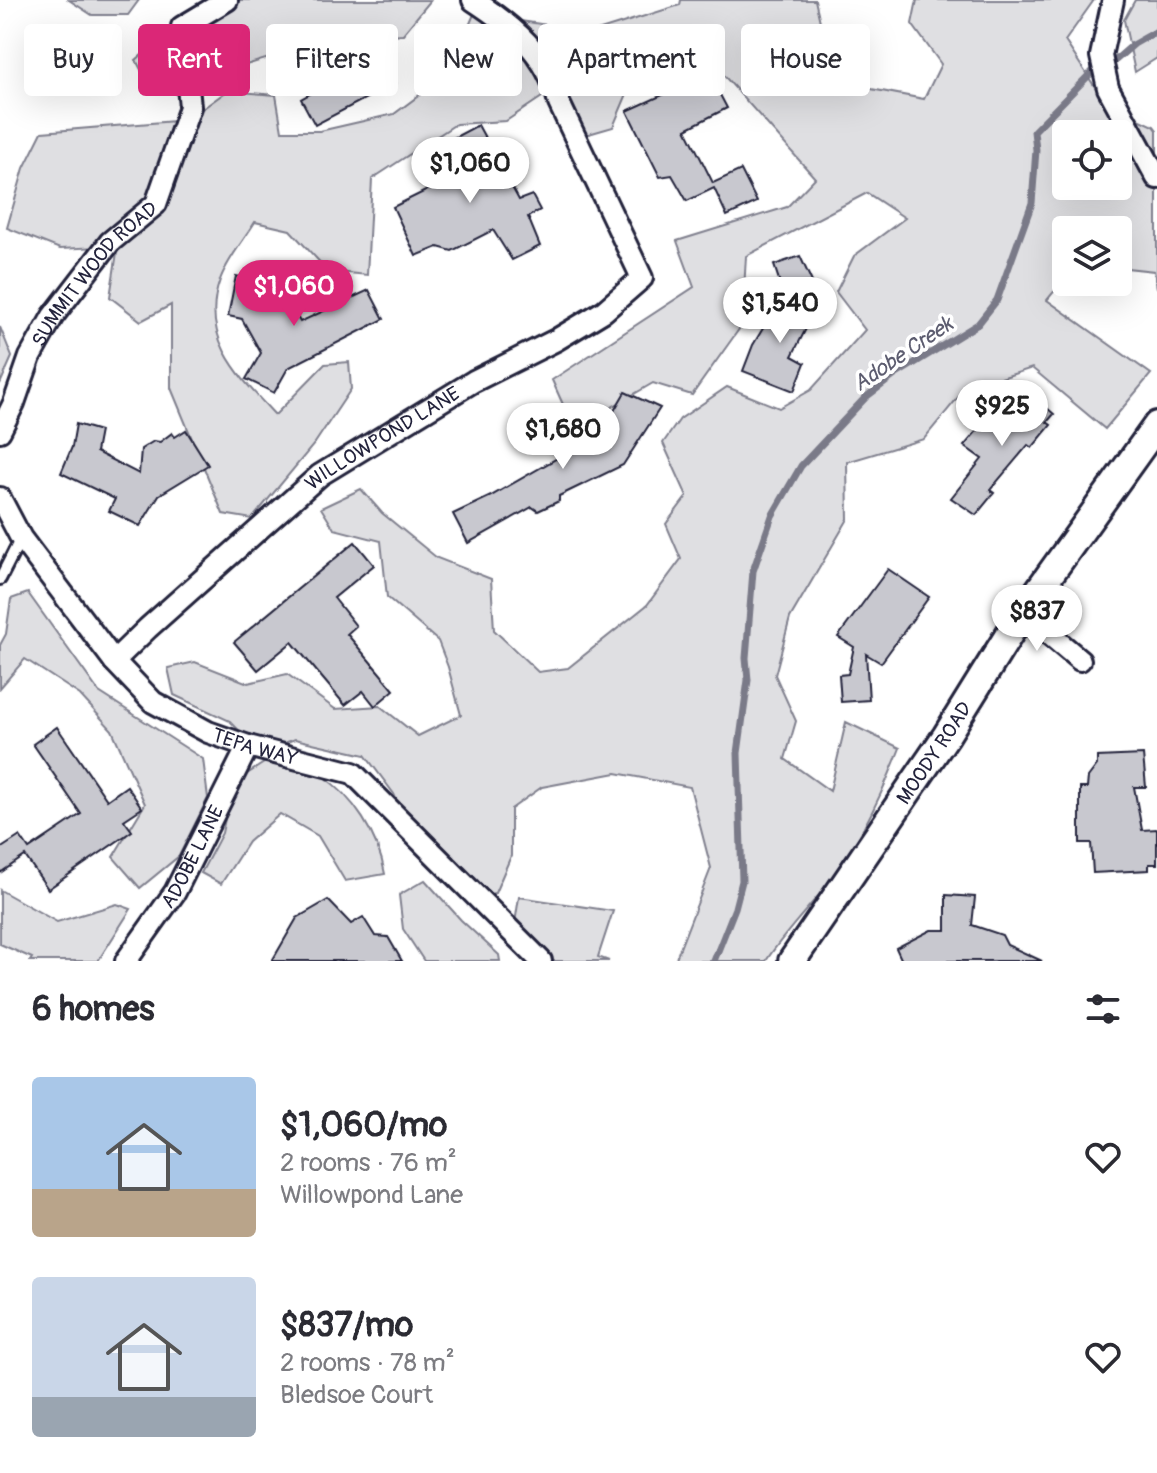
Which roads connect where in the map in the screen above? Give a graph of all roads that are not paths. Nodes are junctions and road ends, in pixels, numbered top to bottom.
1 (227, 0) edge
2 (473, 0) edge
3 (1113, 0) edge
4 (1157, 178) edge
5 (1157, 425) edge
6 (0, 431) edge
7 (0, 498) edge
8 (21, 538) junction
9 (0, 579) edge
10 (1023, 612) junction
11 (1080, 660) dead end
12 (114, 661) junction
13 (248, 746) junction
14 (126, 961) edge
15 (541, 961) edge
16 (792, 961) edge

1 - 6 street, SUMMIT WOOD ROAD
2 - 12 street, WILLOWPOND LANE
3 - 4 street
5 - 10 street, MOODY ROAD
7 - 8 street, TEPA WAY
8 - 9 lane
8 - 12 street, TEPA WAY
10 - 11 street
10 - 16 street, MOODY ROAD
12 - 13 street, TEPA WAY
13 - 14 street, ADOBE LANE
13 - 15 street, TEPA WAY

